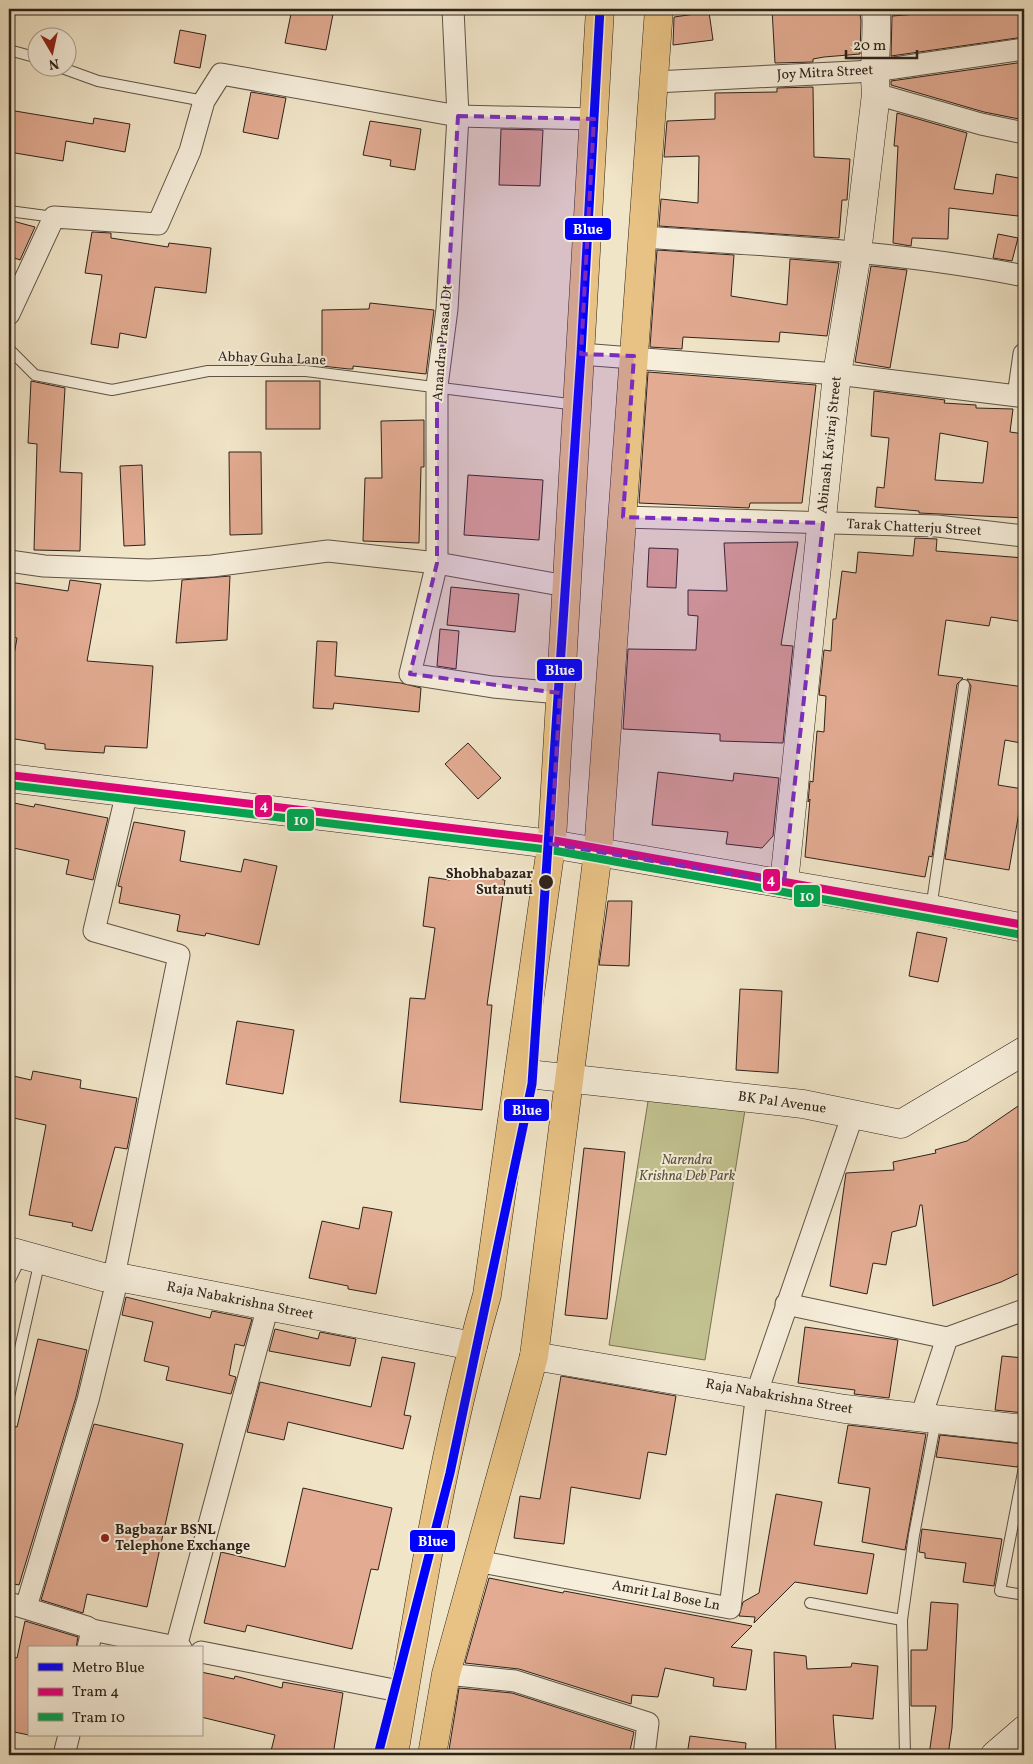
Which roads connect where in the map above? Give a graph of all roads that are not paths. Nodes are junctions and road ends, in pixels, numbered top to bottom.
1 (453, 9) edge
2 (600, 9) edge
3 (659, 9) edge
4 (876, 9) edge
5 (1024, 49) edge
6 (9, 50) edge
7 (28, 55) edge
8 (78, 74) edge
9 (655, 82) junction
10 (875, 83) junction
11 (204, 101) junction
12 (458, 116) junction
13 (594, 119) junction
14 (1024, 133) edge
15 (9, 211) edge
16 (54, 217) junction
17 (642, 237) junction
18 (857, 253) junction
19 (1024, 276) edge
20 (9, 314) edge
21 (9, 349) edge
22 (581, 354) junction
23 (1024, 354) edge
24 (634, 356) junction
25 (837, 374) junction
26 (437, 386) junction
27 (578, 405) junction
28 (623, 517) junction
29 (823, 523) junction
30 (1024, 536) edge
31 (9, 561) edge
32 (437, 563) junction
33 (566, 586) junction
34 (964, 685) dead end
35 (560, 694) junction
36 (9, 778) edge
37 (127, 792) junction
38 (551, 844) junction
39 (598, 852) junction
40 (784, 883) junction
41 (931, 909) junction
42 (1024, 928) edge
43 (1024, 1051) edge
44 (519, 1073) junction
45 (569, 1079) junction
46 (853, 1114) junction
47 (24, 1255) edge
48 (116, 1276) junction
49 (9, 1282) edge
50 (786, 1304) junction
51 (268, 1306) junction
52 (1024, 1310) edge
53 (948, 1338) junction
54 (473, 1346) junction
55 (534, 1356) junction
56 (757, 1392) junction
57 (9, 1397) edge
58 (928, 1418) junction
59 (1024, 1429) edge
60 (1024, 1467) edge
61 (476, 1560) junction
62 (1024, 1595) edge
63 (810, 1603) dead end
64 (18, 1605) edge
65 (902, 1620) junction
66 (90, 1639) edge
67 (167, 1646) edge
68 (178, 1646) edge
69 (202, 1652) edge
70 (446, 1674) junction
71 (404, 1692) junction
72 (1024, 1730) edge
73 (69, 1736) edge
74 (64, 1755) edge
75 (394, 1755) edge
76 (432, 1755) edge
77 (644, 1755) edge
78 (905, 1755) edge
79 (995, 1755) edge

1 - 12 street, Anandra Prasad Dt
2 - 13 main road
3 - 9 main road
4 - 10 street, Abinash Kaviraj Street
5 - 10 street, Joy Mitra Street
6 - 7 lane
8 - 11 lane
9 - 10 street, Joy Mitra Street
9 - 17 main road
10 - 14 street
10 - 18 street, Abinash Kaviraj Street
11 - 12 street
11 - 16 street
12 - 13 street
12 - 26 street, Anandra Prasad Dt
13 - 22 main road
15 - 16 lane
16 - 20 street
17 - 18 street
17 - 24 main road
18 - 19 street
18 - 25 street, Abinash Kaviraj Street
21 - 26 lane, Abhay Guha Lane
22 - 24 street
22 - 27 main road
23 - 25 street
24 - 25 street
24 - 28 main road
25 - 29 street, Abinash Kaviraj Street
26 - 27 lane, Abhay Guha Lane
26 - 32 street, Anandra Prasad Dt
27 - 33 main road
28 - 29 street, Tarak Chatterju Street
28 - 39 main road
29 - 30 street, Tarak Chatterju Street
29 - 40 street, Abinash Kaviraj Street
31 - 32 street
32 - 33 street
32 - 35 street, Anandra Prasad Dt
33 - 35 main road
34 - 41 lane
35 - 38 main road
36 - 37 street
37 - 38 street
37 - 48 street
38 - 39 street
38 - 44 main road
39 - 40 street
39 - 45 main road
40 - 41 street
41 - 42 street
43 - 46 street, BK Pal Avenue
44 - 45 street, BK Pal Avenue
44 - 54 main road
45 - 46 street, BK Pal Avenue
45 - 55 main road
46 - 50 street
47 - 48 street, Raja Nabakrishna Street
47 - 49 lane
47 - 57 lane
48 - 51 street, Raja Nabakrishna Street
48 - 64 street
50 - 53 street
50 - 56 street
51 - 54 street, Raja Nabakrishna Street
51 - 68 street
52 - 53 street
53 - 58 street
54 - 71 main road
55 - 56 street, Raja Nabakrishna Street
55 - 61 main road
56 - 58 street, Raja Nabakrishna Street
56 - 61 street, Amrit Lal Bose Ln
58 - 59 street, Raja Nabakrishna Street
58 - 65 lane
60 - 62 lane
61 - 70 main road
63 - 65 lane
64 - 66 street
65 - 78 lane
66 - 67 street
69 - 71 street
70 - 76 main road
70 - 77 street
71 - 75 main road
72 - 79 street
73 - 74 street

